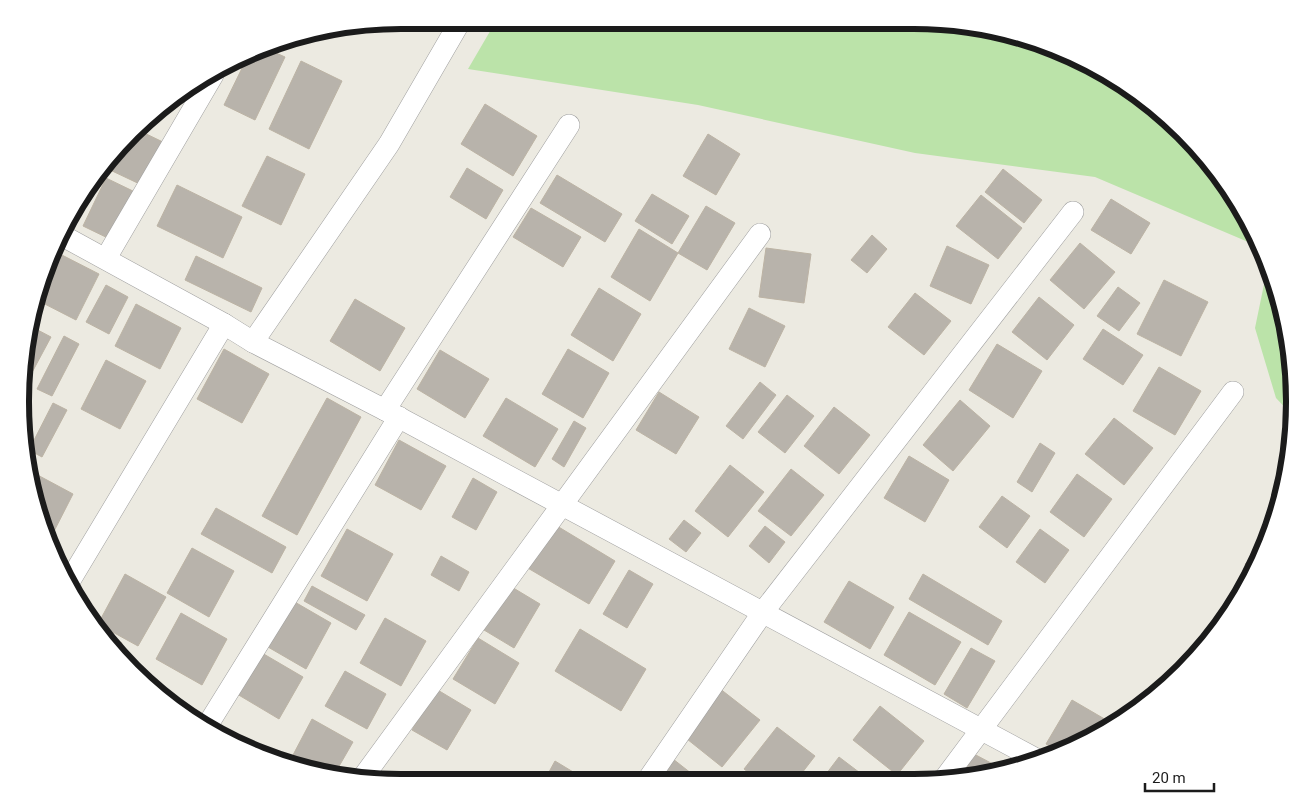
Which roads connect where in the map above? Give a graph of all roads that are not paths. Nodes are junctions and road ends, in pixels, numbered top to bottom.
1 (456, 29) edge
2 (208, 83) edge
3 (568, 125) dead end
4 (1073, 212) dead end
5 (760, 234) dead end
6 (67, 238) edge
7 (106, 258) junction
8 (224, 324) junction
9 (253, 342) junction
10 (1233, 392) dead end
11 (392, 414) junction
12 (562, 505) junction
13 (73, 576) edge
14 (763, 612) junction
15 (210, 721) edge
16 (981, 729) junction
17 (1029, 755) edge
18 (367, 772) edge
19 (949, 772) edge
20 (652, 774) edge

1 - 9 street
2 - 7 street
3 - 11 street
4 - 14 street
5 - 12 street
6 - 7 street
7 - 8 street
8 - 9 street
8 - 13 street
9 - 11 street
10 - 16 street
11 - 12 street
11 - 15 street
12 - 14 street
12 - 18 street
14 - 16 street
14 - 20 street
16 - 17 street
16 - 19 street

